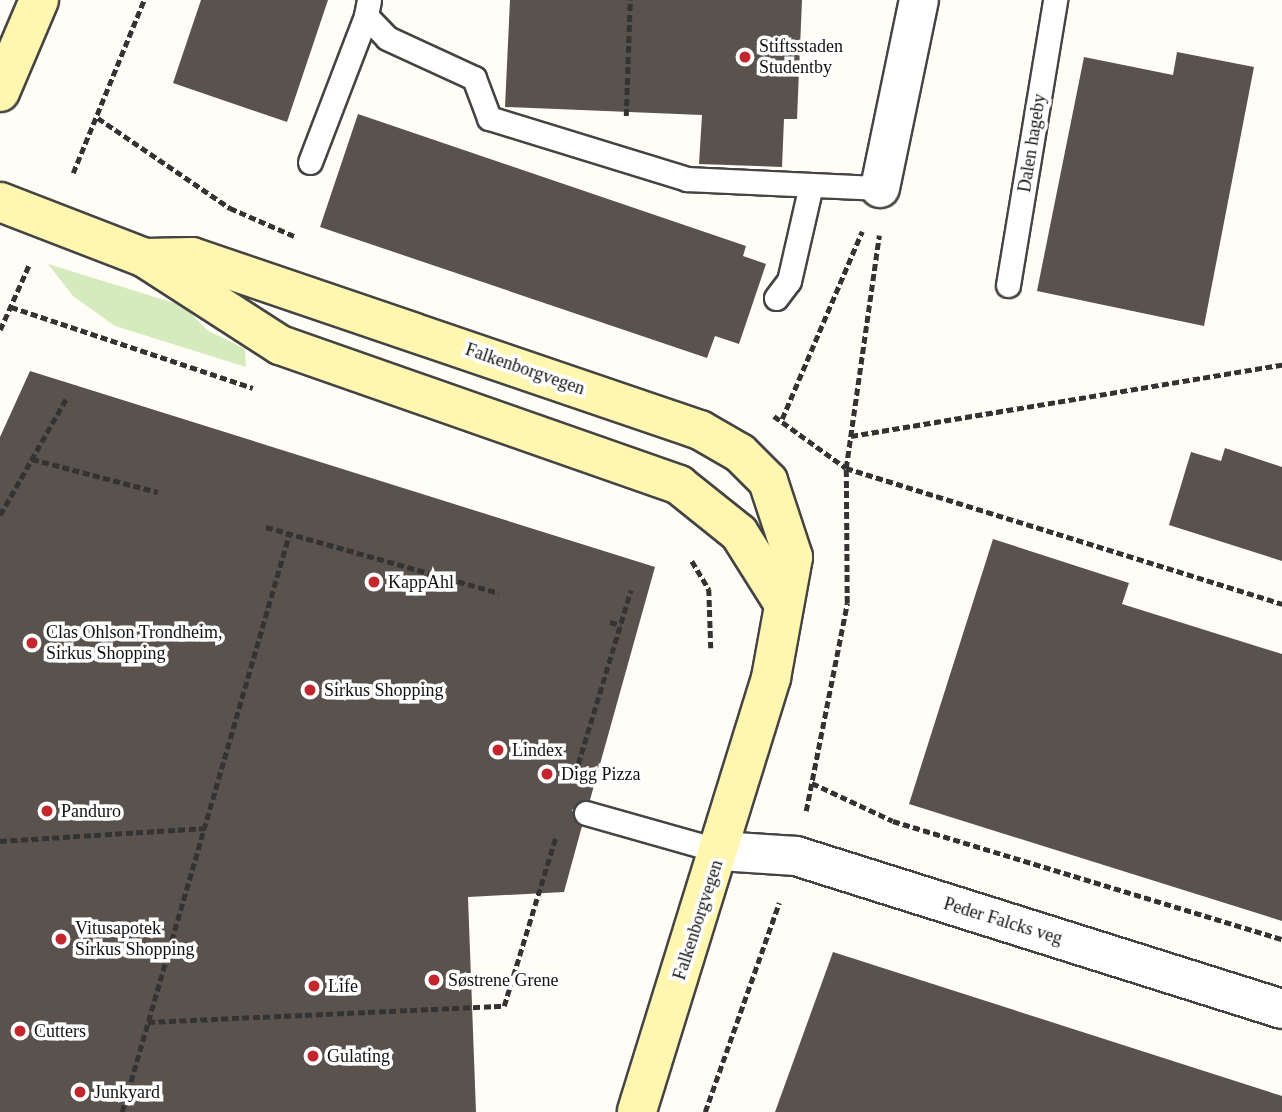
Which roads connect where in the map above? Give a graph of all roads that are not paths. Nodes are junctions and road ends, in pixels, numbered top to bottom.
1 (39, 0) edge
2 (919, 0) edge
3 (1055, 0) edge
4 (368, 8) edge
5 (0, 92) edge
6 (310, 162) dead end
7 (880, 188) joint
8 (810, 189) junction
9 (0, 202) edge
10 (145, 258) junction
11 (1007, 285) dead end
12 (776, 298) dead end
13 (783, 603) junction
14 (586, 813) dead end
15 (720, 851) junction
16 (1282, 1009) edge
17 (636, 1112) edge

1 - 5 main road
2 - 7 street
3 - 11 lane, Dalen hageby
4 - 6 lane
4 - 8 lane
7 - 8 lane
8 - 12 lane
9 - 10 main road, Falkenborgvegen
10 - 13 main road, Falkenborgvegen
10 - 13 main road, Falkenborgvegen
13 - 15 main road, Falkenborgvegen
14 - 15 lane
15 - 16 street, Peder Falcks veg
15 - 17 main road, Falkenborgvegen

